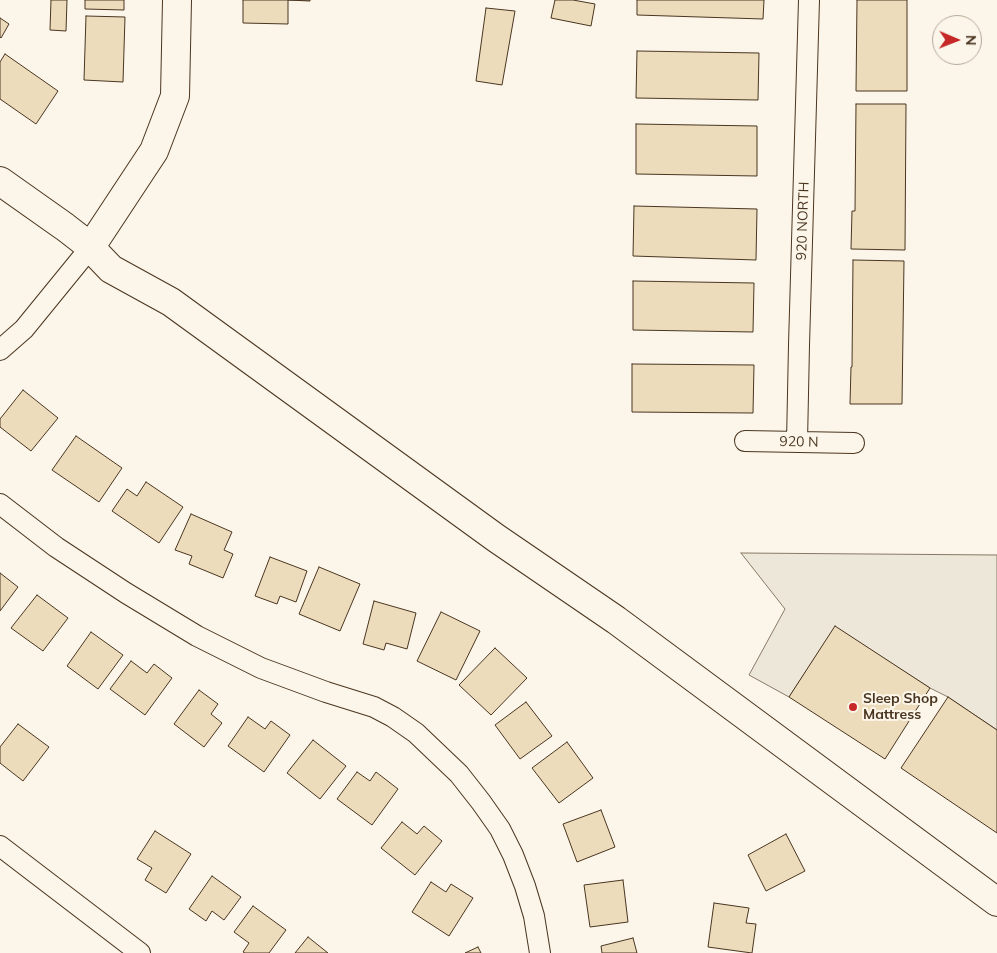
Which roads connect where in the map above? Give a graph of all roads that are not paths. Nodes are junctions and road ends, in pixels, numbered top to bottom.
1 (177, 0) edge
2 (809, 0) edge
3 (0, 181) edge
4 (90, 248) junction
5 (0, 350) edge
6 (745, 441) dead end
7 (797, 442) junction
8 (854, 443) dead end
9 (0, 504) edge
10 (0, 846) edge
11 (997, 902) edge
12 (140, 953) edge
13 (540, 953) edge

1 - 4 main road
2 - 7 street, 920 NORTH
3 - 4 main road
4 - 5 street
4 - 11 main road
6 - 7 street, 920 N
7 - 8 street, 920 N
9 - 13 street
10 - 12 street

